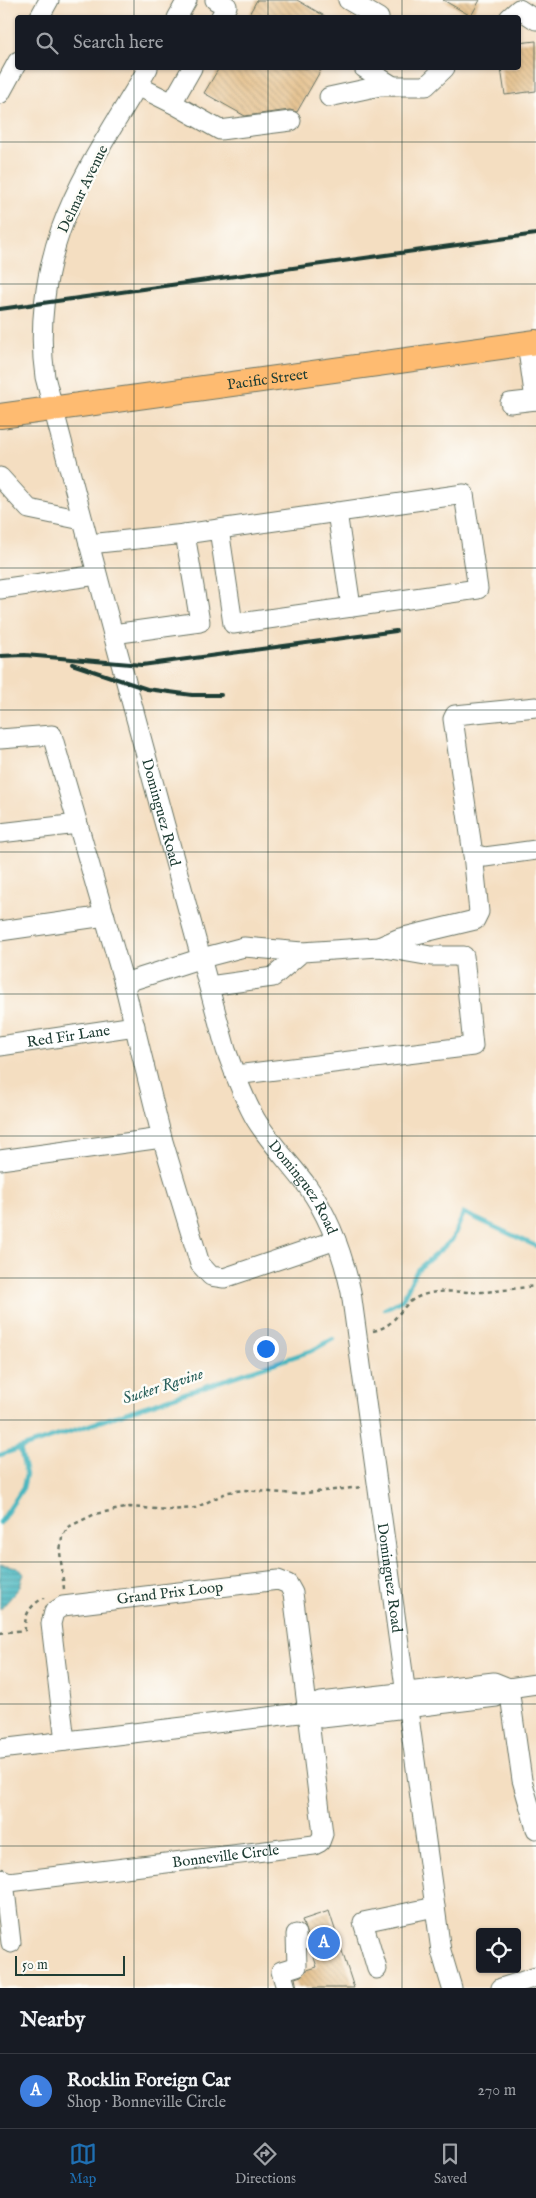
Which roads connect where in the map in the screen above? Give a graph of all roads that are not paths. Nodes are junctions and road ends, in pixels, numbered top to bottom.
1 (49, 0) edge
2 (187, 0) edge
3 (350, 0) edge
4 (41, 15) edge
5 (179, 15) edge
6 (374, 15) edge
7 (513, 15) edge
8 (536, 20) edge
9 (15, 66) edge
10 (147, 70) edge
11 (191, 70) edge
12 (367, 70) edge
13 (443, 70) edge
14 (138, 86) junction
15 (393, 86) junction
16 (0, 94) edge
17 (329, 97) dead end
18 (172, 103) junction
19 (291, 121) dead end
20 (531, 342) edge
21 (536, 400) edge
22 (510, 403) dead end
23 (53, 409) junction
24 (0, 416) edge
25 (0, 477) edge
26 (337, 512) junction
27 (82, 520) junction
28 (219, 529) junction
29 (185, 534) junction
30 (89, 544) junction
31 (97, 575) junction
32 (0, 589) edge
33 (351, 607) junction
34 (113, 634) junction
35 (536, 707) edge
36 (0, 739) edge
37 (78, 824) junction
38 (0, 834) edge
39 (536, 850) edge
40 (473, 854) junction
41 (105, 916) junction
42 (0, 931) edge
43 (379, 946) junction
44 (302, 952) junction
45 (202, 958) junction
46 (124, 983) junction
47 (209, 986) junction
48 (135, 1026) junction
49 (0, 1046) edge
50 (235, 1075) junction
51 (162, 1138) junction
52 (0, 1160) edge
53 (336, 1240) junction
54 (536, 1684) edge
55 (509, 1688) junction
56 (407, 1700) junction
57 (308, 1712) junction
58 (65, 1741) junction
59 (0, 1749) edge
60 (536, 1829) edge
61 (2, 1879) edge
62 (435, 1907) junction
63 (296, 1934) dead end
64 (11, 1943) dead end
65 (377, 1969) dead end
66 (536, 1977) edge
67 (286, 1988) edge
68 (452, 1988) edge
69 (501, 1988) edge

1 - 4 street
2 - 5 street
3 - 6 street
7 - 8 street
9 - 16 street
10 - 14 street, Delmar Avenue
11 - 18 street
12 - 15 street
13 - 15 street
14 - 18 street
14 - 23 street, Delmar Avenue
15 - 17 street
18 - 19 street
20 - 21 street
20 - 23 main road, Pacific Street
21 - 22 street
23 - 24 main road, Pacific Street
23 - 27 street, Dominguez Road
25 - 27 street
26 - 28 street
26 - 33 street
26 - 33 street
27 - 30 street, Dominguez Road
28 - 29 street
28 - 33 street
29 - 30 street
29 - 34 street
30 - 31 street, Dominguez Road
31 - 32 street
31 - 34 street, Dominguez Road
34 - 45 street, Dominguez Road
35 - 40 street
36 - 37 street
37 - 38 street
37 - 41 street
39 - 40 street
40 - 43 street
41 - 42 street
41 - 46 street
43 - 44 street
43 - 50 street
44 - 45 street
44 - 47 street
45 - 46 street
45 - 47 street, Dominguez Road
46 - 48 street
47 - 50 street, Dominguez Road
48 - 49 street, Red Fir Lane
48 - 51 street
50 - 53 street, Dominguez Road
51 - 52 street
51 - 53 street
53 - 56 street, Dominguez Road
54 - 55 street
55 - 56 street
55 - 60 street
56 - 57 street
56 - 62 street, Dominguez Road
57 - 58 street
57 - 58 street, Grand Prix Loop
57 - 61 street, Bonneville Circle
58 - 59 street
61 - 64 street
62 - 65 street
62 - 68 street, Dominguez Road
63 - 67 street
66 - 69 street

